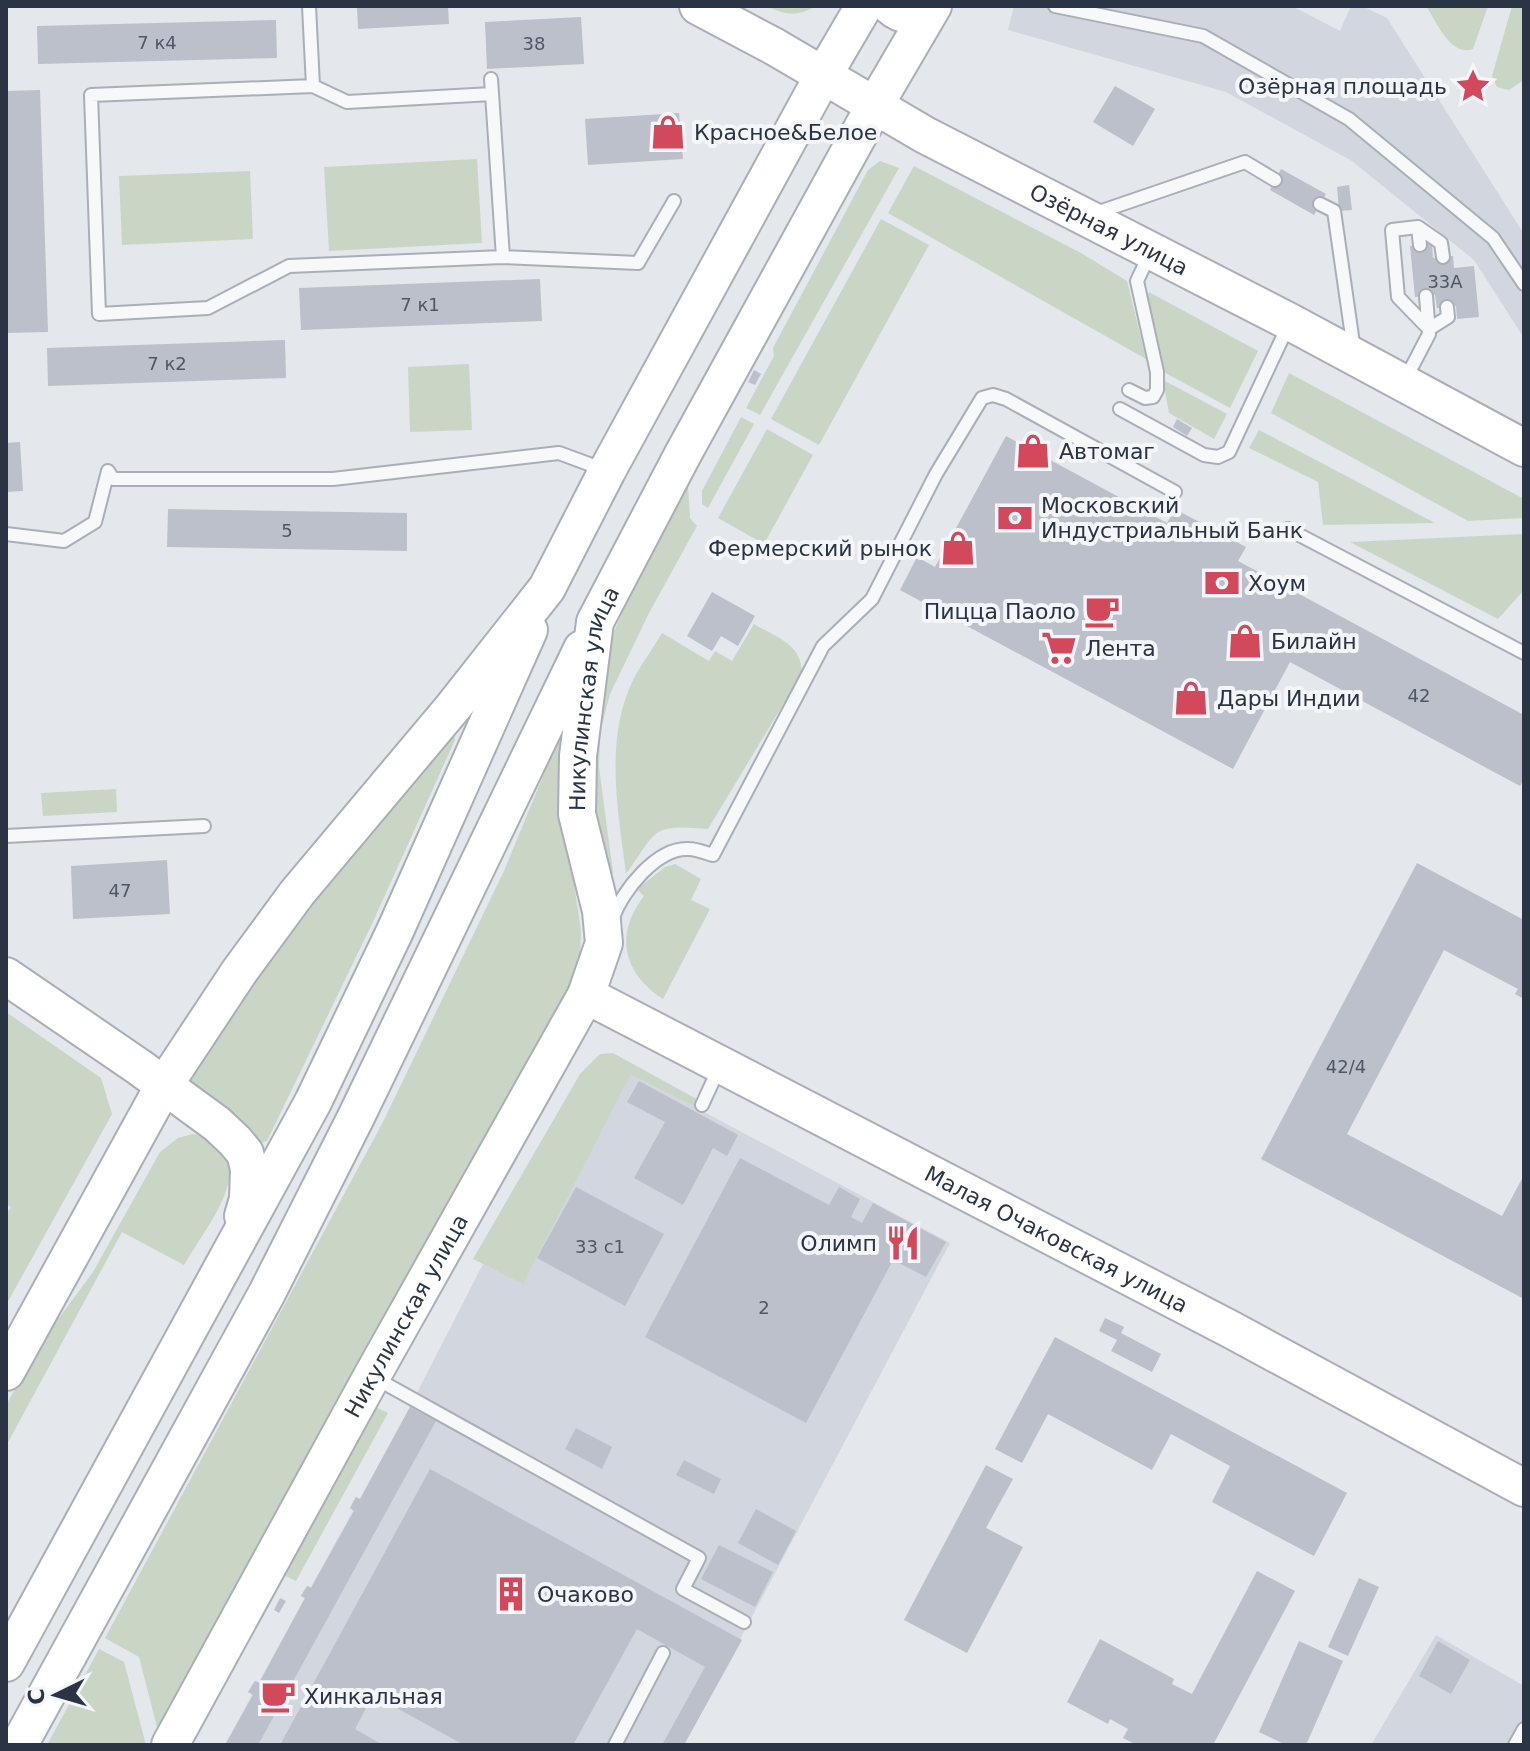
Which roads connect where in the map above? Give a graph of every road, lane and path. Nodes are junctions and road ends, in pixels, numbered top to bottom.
1 (309, 6) edge
2 (698, 6) edge
3 (864, 6) edge
4 (890, 6) edge
5 (932, 6) edge
6 (1055, 6) edge
7 (823, 76) junction
8 (491, 79) dead end
9 (313, 86) junction
10 (492, 94) junction
11 (875, 105) junction
12 (1275, 180) dead end
13 (674, 201) dead end
14 (1320, 204) dead end
15 (1084, 217) junction
16 (1418, 227) junction
17 (1420, 245) dead end
18 (1151, 250) junction
19 (503, 257) junction
20 (1443, 257) dead end
21 (1524, 284) edge
22 (1426, 296) dead end
23 (1447, 307) dead end
24 (1290, 322) junction
25 (1429, 329) junction
26 (1355, 357) junction
27 (1404, 383) junction
28 (1129, 390) dead end
29 (1120, 409) dead end
30 (1524, 448) edge
31 (607, 471) junction
32 (1175, 492) dead end
33 (1288, 529) dead end
34 (6, 534) edge
35 (547, 588) junction
36 (595, 622) junction
37 (1524, 653) edge
38 (204, 826) dead end
39 (6, 836) edge
40 (604, 943) junction
41 (6, 976) edge
42 (586, 995) junction
43 (720, 1065) junction
44 (163, 1087) junction
45 (702, 1105) dead end
46 (229, 1256) junction
47 (6, 1372) edge
48 (372, 1376) junction
49 (1524, 1488) edge
50 (744, 1622) dead end
51 (663, 1653) dead end
52 (6, 1663) edge
53 (1524, 1729) edge
54 (19, 1745) edge
55 (170, 1745) edge
56 (615, 1745) edge
57 (1515, 1745) edge

1 - 9 lane
2 - 7 street, Озёрная улица
3 - 7 street
4 - 5 street
5 - 11 street, Никулинская улица
6 - 21 lane
7 - 11 street, Озёрная улица
7 - 31 street
8 - 10 lane
9 - 10 lane
9 - 19 lane
10 - 19 lane
11 - 15 street, Озёрная улица
11 - 36 street, Никулинская улица
12 - 15 lane
13 - 19 lane
14 - 26 lane
15 - 18 street, Озёрная улица
16 - 17 lane
16 - 20 lane
16 - 25 lane
18 - 24 street, Озёрная улица
18 - 28 lane
22 - 25 lane
23 - 25 lane
24 - 26 street, Озёрная улица
24 - 29 lane
25 - 27 lane
26 - 27 street, Озёрная улица
27 - 30 street, Озёрная улица
31 - 34 lane
31 - 35 street
32 - 40 lane
33 - 37 lane
35 - 44 street
35 - 46 street
36 - 40 street, Никулинская улица
36 - 54 street
38 - 39 lane
40 - 42 street, Никулинская улица
41 - 44 street
42 - 43 street, Малая Очаковская улица
42 - 48 street, Никулинская улица
43 - 45 lane
43 - 49 street, Малая Очаковская улица
44 - 46 street
44 - 47 street
46 - 52 street
48 - 50 lane
48 - 55 street, Никулинская улица
51 - 56 lane
53 - 57 lane

